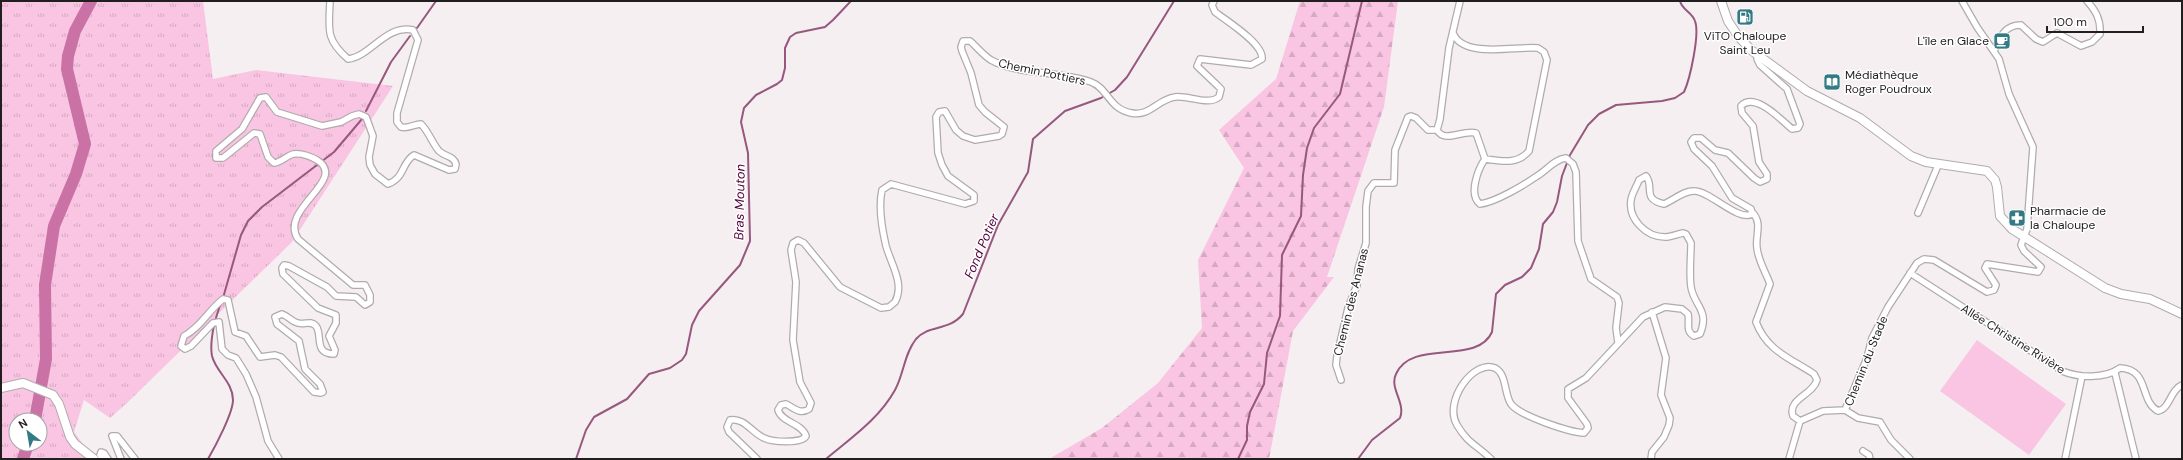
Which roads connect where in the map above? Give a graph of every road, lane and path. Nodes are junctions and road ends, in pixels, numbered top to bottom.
1 (330, 1) edge
2 (1214, 1) edge
3 (1460, 1) edge
4 (1721, 1) edge
5 (1962, 1) edge
6 (2087, 1) edge
7 (1453, 33) junction
8 (1994, 51) junction
9 (1758, 56) junction
10 (1436, 130) junction
11 (1485, 159) junction
12 (1939, 163) junction
13 (1752, 212) junction
14 (1918, 213) dead end
15 (2023, 237) junction
16 (1910, 273) junction
17 (1652, 312) junction
18 (2182, 314) edge
19 (1618, 342) junction
20 (2115, 373) junction
21 (2082, 376) junction
22 (1341, 380) dead end
23 (2182, 385) edge
24 (1, 388) edge
25 (1845, 410) junction
26 (1800, 421) junction
27 (1863, 451) dead end
28 (94, 459) edge
29 (103, 459) edge
30 (108, 459) edge
31 (121, 459) edge
32 (135, 459) edge
33 (279, 459) edge
34 (757, 459) edge
35 (1491, 459) edge
36 (1651, 459) edge
37 (1789, 459) edge
38 (1870, 459) edge
39 (1909, 459) edge
40 (2065, 459) edge
41 (2136, 459) edge

1 - 33 street
2 - 34 street, Chemin Pottiers
3 - 7 street
4 - 9 main road
5 - 8 street
6 - 8 street
7 - 10 street
7 - 11 street
8 - 15 street
9 - 12 main road
9 - 13 street
10 - 11 street, Chemin des Ananas
10 - 22 street, Chemin des Ananas
11 - 19 street
12 - 14 street
12 - 15 main road
13 - 17 street
13 - 26 street
15 - 16 street, Chemin du Stade
15 - 18 main road
16 - 21 street, Allée Christine Rivière
16 - 25 street, Chemin du Stade
17 - 19 street
17 - 36 street
19 - 35 street
20 - 21 street, Allée Christine Rivière
20 - 23 street, Allée Christine Rivière
20 - 41 street
21 - 40 street
24 - 28 main road
25 - 26 street
25 - 39 street, Chemin du Stade
26 - 37 street
27 - 38 street
29 - 30 street
31 - 32 street

